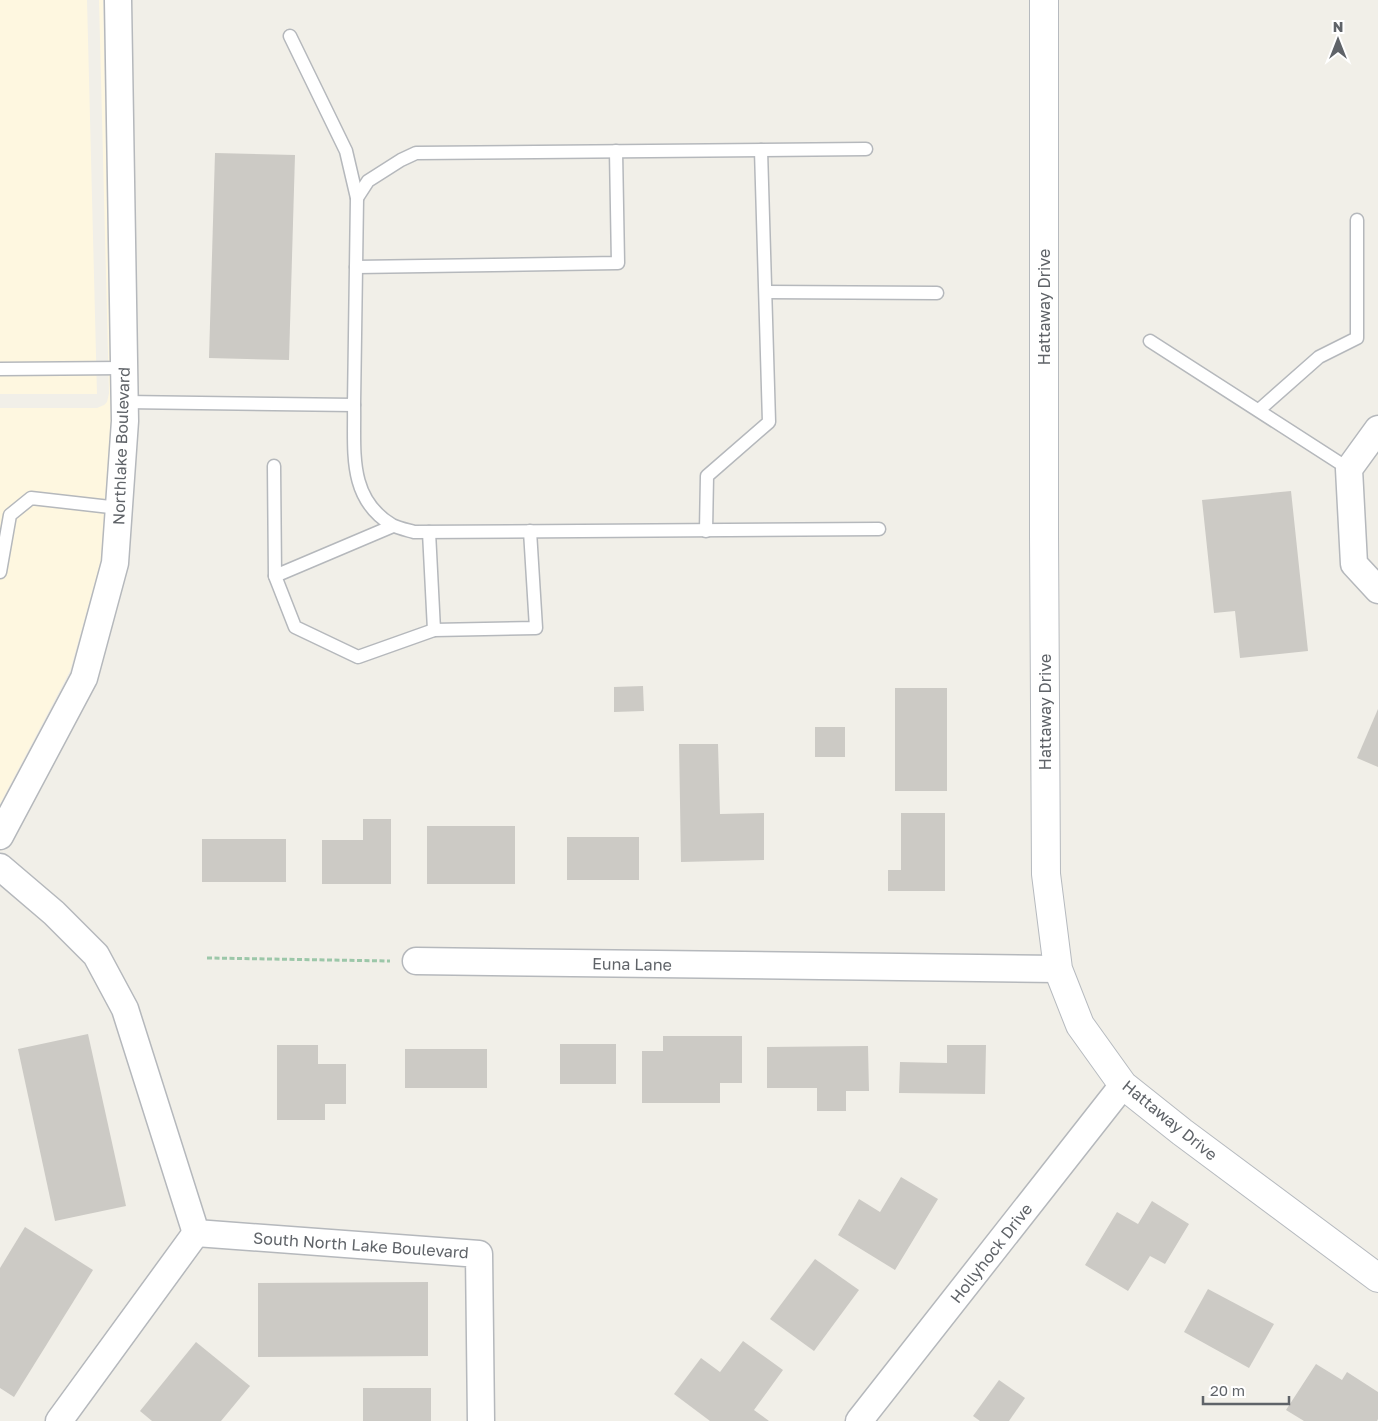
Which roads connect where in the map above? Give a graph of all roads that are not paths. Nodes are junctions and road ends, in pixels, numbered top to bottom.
1 (118, 0) edge
2 (1044, 0) edge
3 (290, 36) dead end
4 (866, 149) dead end
5 (761, 150) junction
6 (616, 151) junction
7 (357, 198) junction
8 (1357, 220) dead end
9 (356, 267) junction
10 (766, 292) junction
11 (937, 293) dead end
12 (1150, 341) dead end
13 (124, 368) junction
14 (0, 369) edge
15 (125, 402) junction
16 (354, 405) junction
17 (1259, 410) junction
18 (1378, 429) edge
19 (274, 466) dead end
20 (1350, 469) junction
21 (119, 508) junction
22 (393, 526) junction
23 (879, 529) dead end
24 (530, 531) junction
25 (706, 531) junction
26 (429, 532) junction
27 (0, 572) edge
28 (275, 576) junction
29 (1378, 590) edge
30 (434, 630) junction
31 (0, 836) edge
32 (0, 867) edge
33 (416, 961) road end
34 (1058, 969) junction
35 (1123, 1085) junction
36 (196, 1233) junction
37 (1378, 1278) edge
38 (866, 1419) edge
39 (58, 1421) edge
40 (481, 1421) edge

1 - 13 street, Northlake Boulevard
2 - 34 street, Hattaway Drive
3 - 7 lane
4 - 5 lane
5 - 6 lane
5 - 10 lane
6 - 7 lane
6 - 9 lane
7 - 9 lane
8 - 17 lane
9 - 16 lane
10 - 11 lane
10 - 25 lane
12 - 17 lane
13 - 14 lane
13 - 15 street, Northlake Boulevard
15 - 16 lane
15 - 21 street, Northlake Boulevard
16 - 22 lane
17 - 20 lane
18 - 20 street
19 - 28 lane
20 - 29 street
21 - 27 lane
21 - 31 street, Northlake Boulevard
22 - 26 lane
22 - 28 lane
23 - 25 lane
24 - 25 lane
24 - 26 lane
24 - 30 lane
26 - 30 lane
28 - 30 lane
32 - 36 street
33 - 34 street, Euna Lane
34 - 35 street, Hattaway Drive
35 - 37 street, Hattaway Drive
35 - 38 street, Hollyhock Drive
36 - 39 street
36 - 40 street, South North Lake Boulevard

